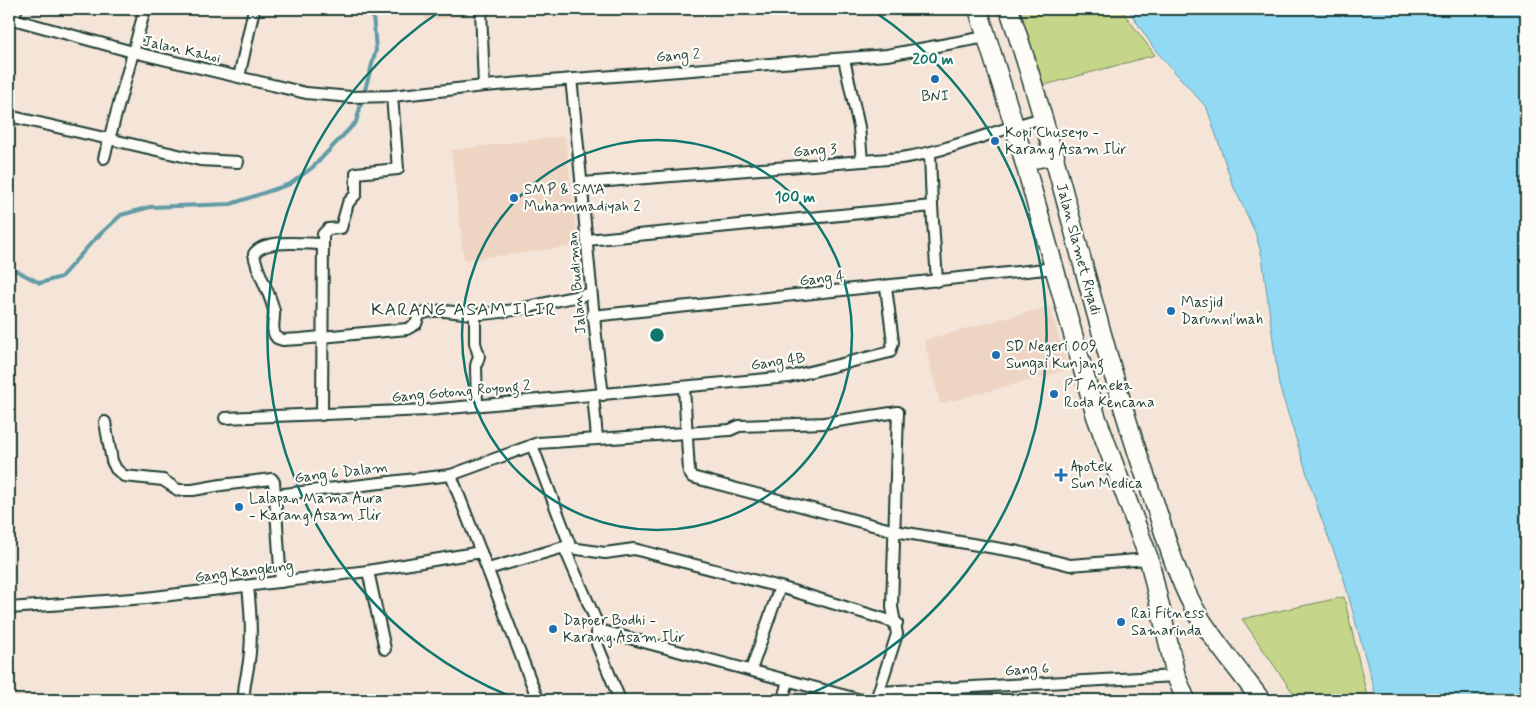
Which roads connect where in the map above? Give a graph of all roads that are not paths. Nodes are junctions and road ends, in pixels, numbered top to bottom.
1 (17, 9) edge
2 (145, 9) edge
3 (254, 9) edge
4 (481, 9) edge
5 (978, 9) edge
6 (1009, 9) edge
7 (9, 18) edge
8 (986, 37) junction
9 (133, 52) junction
10 (844, 58) junction
11 (239, 77) junction
12 (571, 78) junction
13 (484, 86) junction
14 (371, 96) joint
15 (392, 96) junction
16 (9, 116) edge
17 (1043, 118) junction
18 (1014, 126) junction
19 (109, 140) junction
20 (930, 154) junction
21 (1055, 155) junction
22 (104, 158) dead end
23 (862, 161) junction
24 (1024, 161) junction
25 (238, 162) dead end
26 (583, 183) junction
27 (932, 206) junction
28 (587, 240) junction
29 (321, 244) junction
30 (1056, 268) junction
31 (937, 281) junction
32 (886, 287) junction
33 (591, 294) junction
34 (475, 314) junction
35 (592, 316) junction
36 (321, 337) junction
37 (684, 387) junction
38 (598, 395) junction
39 (476, 405) junction
40 (322, 415) junction
41 (225, 418) dead end
42 (106, 422) dead end
43 (688, 433) junction
44 (597, 438) junction
45 (532, 445) junction
46 (451, 475) junction
47 (274, 495) junction
48 (895, 531) junction
49 (567, 548) junction
50 (481, 552) junction
51 (1149, 559) junction
52 (488, 569) junction
53 (368, 571) junction
54 (281, 582) junction
55 (248, 586) junction
56 (780, 587) junction
57 (9, 608) edge
58 (897, 623) junction
59 (599, 630) junction
60 (385, 649) dead end
61 (751, 670) junction
62 (1176, 676) junction
63 (788, 680) junction
64 (878, 696) edge
65 (245, 700) edge
66 (538, 700) edge
67 (620, 700) edge
68 (783, 700) edge
69 (861, 700) edge
70 (1186, 700) edge
71 (1261, 700) edge

1 - 7 street
2 - 9 street
3 - 11 street
4 - 13 street
5 - 8 highway, Jalan Slamet Riyadi
6 - 17 highway, Jalan Slamet Riyadi
7 - 9 street, Jalan Kahoi
8 - 10 street, Gang 2
8 - 18 highway, Jalan Slamet Riyadi
9 - 11 street, Jalan Kahoi
9 - 19 street
10 - 12 street, Gang 2
10 - 23 street
11 - 14 street, Jalan Kahoi
12 - 13 street, Gang 2
12 - 26 street, Jalan Budiman
13 - 15 street, Gang 2
14 - 15 street, Gang 2
15 - 29 street
16 - 19 street
17 - 18 street, Gang 3
17 - 21 highway, Jalan Slamet Riyadi
18 - 20 street, Gang 3
18 - 24 highway, Jalan Slamet Riyadi
19 - 22 street
19 - 25 street
20 - 23 street, Gang 3
20 - 27 street
21 - 24 highway
21 - 71 highway, Jalan Slamet Riyadi
23 - 26 street, Gang 3
24 - 30 highway, Jalan Slamet Riyadi
26 - 28 street, Jalan Budiman
27 - 28 street
27 - 31 street
28 - 33 street, Jalan Budiman
29 - 36 street
29 - 36 street
30 - 31 street, Gang 4
30 - 51 highway, Jalan Slamet Riyadi
31 - 32 street, Gang 4
32 - 35 street, Gang 4
32 - 37 street, Gang 4B
33 - 34 street
33 - 35 street, Jalan Budiman
34 - 36 street
34 - 39 street
35 - 38 street, Jalan Budiman
36 - 40 street
37 - 38 street, Gang 4B
37 - 43 street
38 - 39 street, Gang Gotong Royong 2
38 - 44 street, Jalan Budiman
39 - 40 street, Gang Gotong Royong 2
40 - 41 street, Gang Gotong Royong 2
42 - 47 street
43 - 44 street, Gang 6 Dalam
43 - 48 street
43 - 48 street, Gang 6 Dalam
44 - 45 street, Gang 6 Dalam
45 - 46 street, Gang 6 Dalam
45 - 49 street
46 - 47 street, Gang 6 Dalam
46 - 50 street
47 - 54 street
48 - 51 street
48 - 58 street
49 - 52 street
49 - 56 street
49 - 59 street
50 - 52 street
50 - 53 street, Gang Kangkung
51 - 62 highway, Jalan Slamet Riyadi
52 - 66 street
53 - 54 street, Gang Kangkung
53 - 60 street
54 - 55 street, Gang Kangkung
55 - 57 street, Gang Kangkung
55 - 65 street
56 - 58 street
56 - 61 street
58 - 64 street
59 - 61 street
59 - 67 street
61 - 63 street
62 - 64 street, Gang 6
62 - 70 highway, Jalan Slamet Riyadi
63 - 68 street
63 - 69 street

